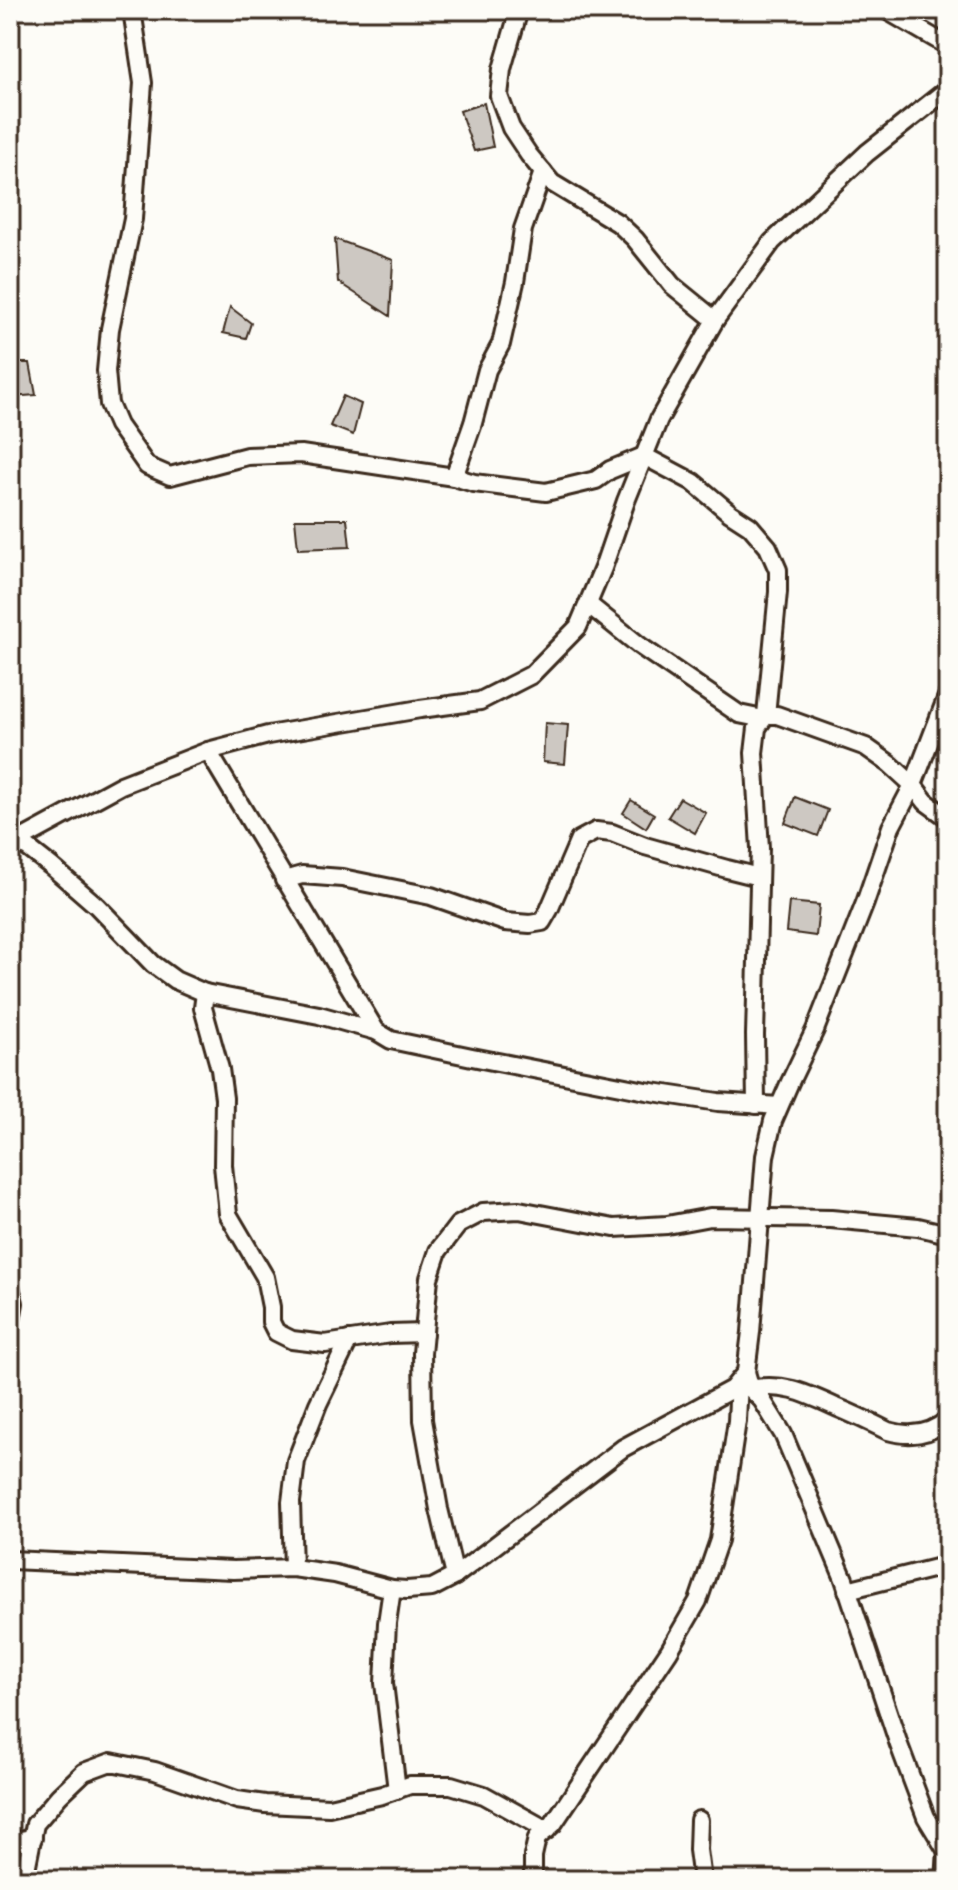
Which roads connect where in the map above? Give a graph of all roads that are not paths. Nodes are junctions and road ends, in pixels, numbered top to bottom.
1 (132, 10) edge
2 (519, 10) edge
3 (886, 10) edge
4 (948, 46) edge
5 (948, 89) edge
6 (543, 172) junction
7 (715, 320) junction
8 (644, 456) junction
9 (454, 477) junction
10 (588, 604) junction
11 (948, 694) edge
12 (739, 714) junction
13 (765, 717) junction
14 (208, 751) junction
15 (754, 753) junction
16 (913, 785) junction
17 (948, 818) edge
18 (13, 840) edge
19 (759, 877) junction
20 (284, 880) junction
21 (205, 993) junction
22 (376, 1031) junction
23 (756, 1105) junction
24 (779, 1106) junction
25 (759, 1218) junction
26 (948, 1234) edge
27 (10, 1287) edge
28 (10, 1326) edge
29 (424, 1333) junction
30 (349, 1340) junction
31 (745, 1381) junction
32 (948, 1419) edge
33 (10, 1560) edge
34 (948, 1565) edge
35 (293, 1568) junction
36 (455, 1576) junction
37 (392, 1589) junction
38 (847, 1590) junction
39 (397, 1790) junction
40 (699, 1820) dead end
41 (547, 1830) junction
42 (33, 1838) junction
43 (10, 1842) edge
44 (947, 1852) edge
45 (24, 1880) edge
46 (533, 1880) edge
47 (702, 1880) edge
48 (945, 1880) edge

1 - 9 street
2 - 6 street
3 - 4 street
5 - 7 street
6 - 7 street
6 - 9 street
7 - 8 street
8 - 9 street
8 - 10 street
8 - 13 street
10 - 12 street
10 - 14 street
11 - 16 street
12 - 13 street
12 - 15 street
13 - 15 street
13 - 16 street
14 - 18 street
14 - 20 street
15 - 19 street
16 - 17 street
16 - 24 street
18 - 21 street
19 - 20 street
19 - 23 street
20 - 22 street
21 - 22 street
21 - 30 street
22 - 23 street
23 - 24 street
24 - 25 street
25 - 26 street
25 - 29 street
25 - 31 street
27 - 28 street
29 - 30 street
29 - 36 street
30 - 35 street
31 - 32 street
31 - 36 street
31 - 38 street
31 - 41 street
33 - 35 street
34 - 38 street
35 - 37 street
36 - 37 street
37 - 39 street
38 - 44 street
39 - 41 street
39 - 42 street
40 - 47 street
41 - 46 street
42 - 43 street
42 - 45 street
44 - 48 street

